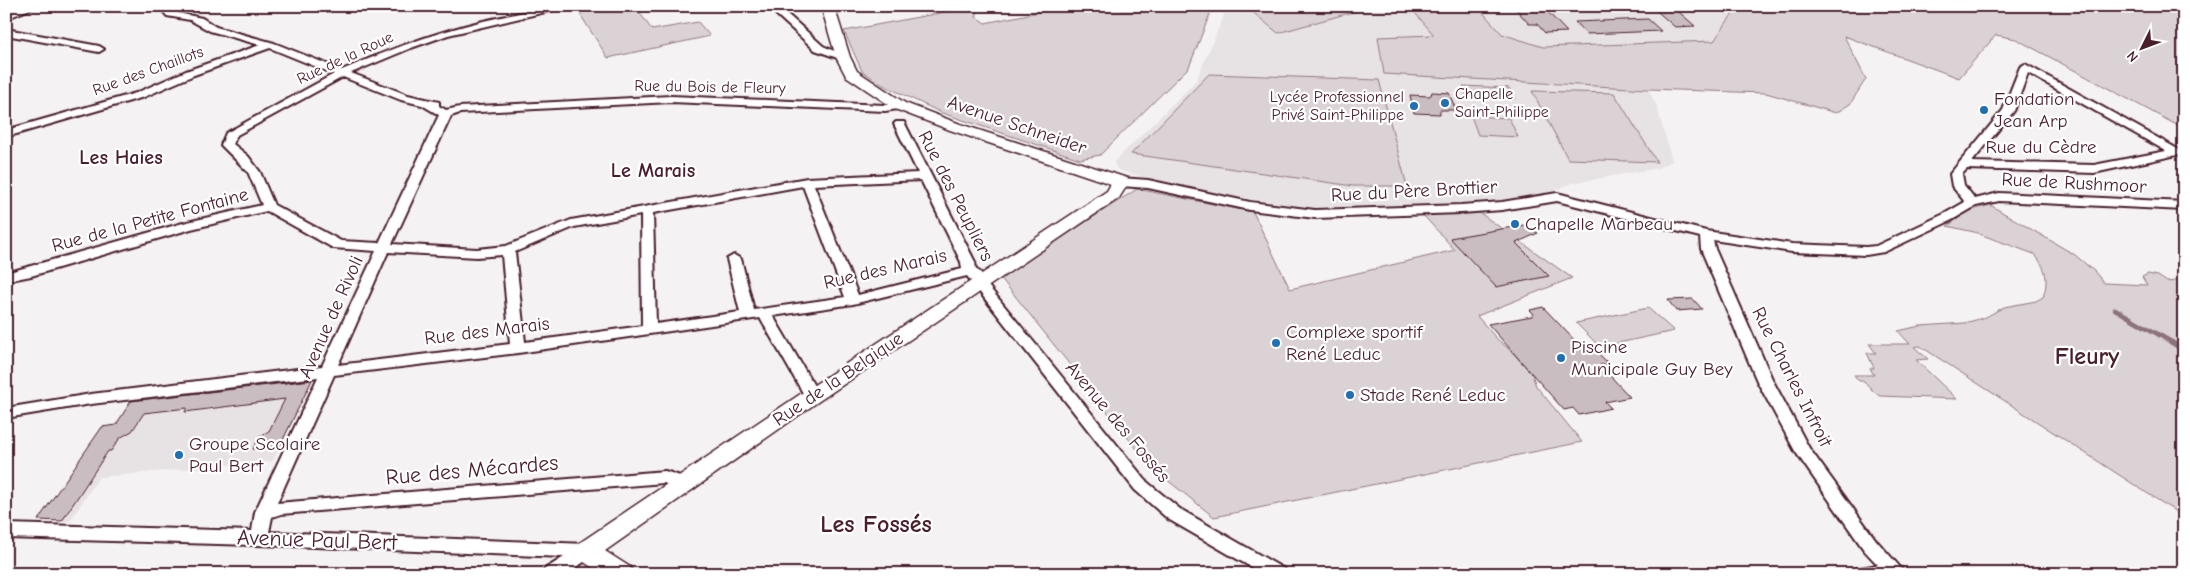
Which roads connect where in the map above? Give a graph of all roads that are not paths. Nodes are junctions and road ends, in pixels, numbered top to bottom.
1 (32, 6) edge
2 (177, 6) edge
3 (566, 6) edge
4 (772, 6) edge
5 (854, 6) edge
6 (161, 7) edge
7 (828, 9) edge
8 (6, 16) edge
9 (6, 32) edge
10 (270, 45) junction
11 (99, 49) dead end
12 (843, 57) junction
13 (343, 73) junction
14 (900, 106) junction
15 (448, 110) junction
16 (900, 124) dead end
17 (6, 134) edge
18 (1964, 165) junction
19 (926, 176) junction
20 (807, 182) junction
21 (1121, 182) junction
22 (1972, 203) junction
23 (2184, 206) edge
24 (268, 207) junction
25 (647, 211) junction
26 (1706, 235) junction
27 (384, 247) junction
28 (508, 250) junction
29 (734, 259) dead end
30 (6, 277) edge
31 (974, 277) junction
32 (853, 300) junction
33 (764, 313) junction
34 (748, 315) junction
35 (649, 329) junction
36 (518, 348) junction
37 (328, 371) junction
38 (812, 396) junction
39 (6, 412) edge
40 (682, 486) junction
41 (264, 512) junction
42 (6, 531) edge
43 (259, 538) junction
44 (588, 551) junction
45 (1895, 572) edge
46 (551, 574) edge
47 (620, 574) edge
48 (1278, 574) edge
49 (1860, 574) edge

1 - 8 street
2 - 6 street
3 - 13 street, Rue de la Roue
4 - 12 street
5 - 7 street
6 - 10 street, Rue du Bois de Fleury
7 - 12 street
9 - 11 street
10 - 13 street, Rue du Bois de Fleury
10 - 17 street, Rue des Chaillots
12 - 14 street, Avenue Schneider
13 - 15 street, Rue du Bois de Fleury
13 - 24 street, Rue de la Roue
14 - 15 street, Rue du Bois de Fleury
14 - 21 street, Avenue Schneider
15 - 27 street, Avenue de Rivoli
16 - 19 street, Rue des Peupliers
18 - 18 street, Rue du Cèdre
18 - 22 street
19 - 20 street, Rue de la Petite Fontaine
19 - 31 street, Rue des Peupliers
20 - 25 street, Rue de la Petite Fontaine
20 - 32 street
21 - 26 street, Rue du Père Brottier
21 - 31 street, Rue de la Belgique
22 - 23 street, Rue de Rushmoor
22 - 26 street, Rue de Rushmoor
24 - 27 street, Rue de la Petite Fontaine
24 - 30 street, Rue de la Petite Fontaine
25 - 28 street, Rue de la Petite Fontaine
25 - 35 street
26 - 45 street, Rue Charles Infroit
27 - 28 street, Rue de la Petite Fontaine
27 - 37 street, Avenue de Rivoli
28 - 36 street
29 - 34 street
31 - 32 street, Rue des Marais
31 - 38 street, Rue de la Belgique
31 - 48 street, Avenue des Fossés
32 - 33 street, Rue des Marais
33 - 34 street, Rue des Marais
33 - 38 street
34 - 35 street, Rue des Marais
35 - 36 street, Rue des Marais
36 - 37 street, Rue des Marais
37 - 39 street, Rue des Marais
37 - 41 street, Avenue de Rivoli
38 - 40 street, Rue de la Belgique
40 - 41 street, Rue des Mécardes
40 - 44 street, Rue de la Belgique
41 - 43 street, Avenue de Rivoli
42 - 43 street, Avenue Paul Bert
43 - 44 street, Avenue Paul Bert
44 - 46 street, Rue de la Belgique
44 - 47 street
45 - 49 street

